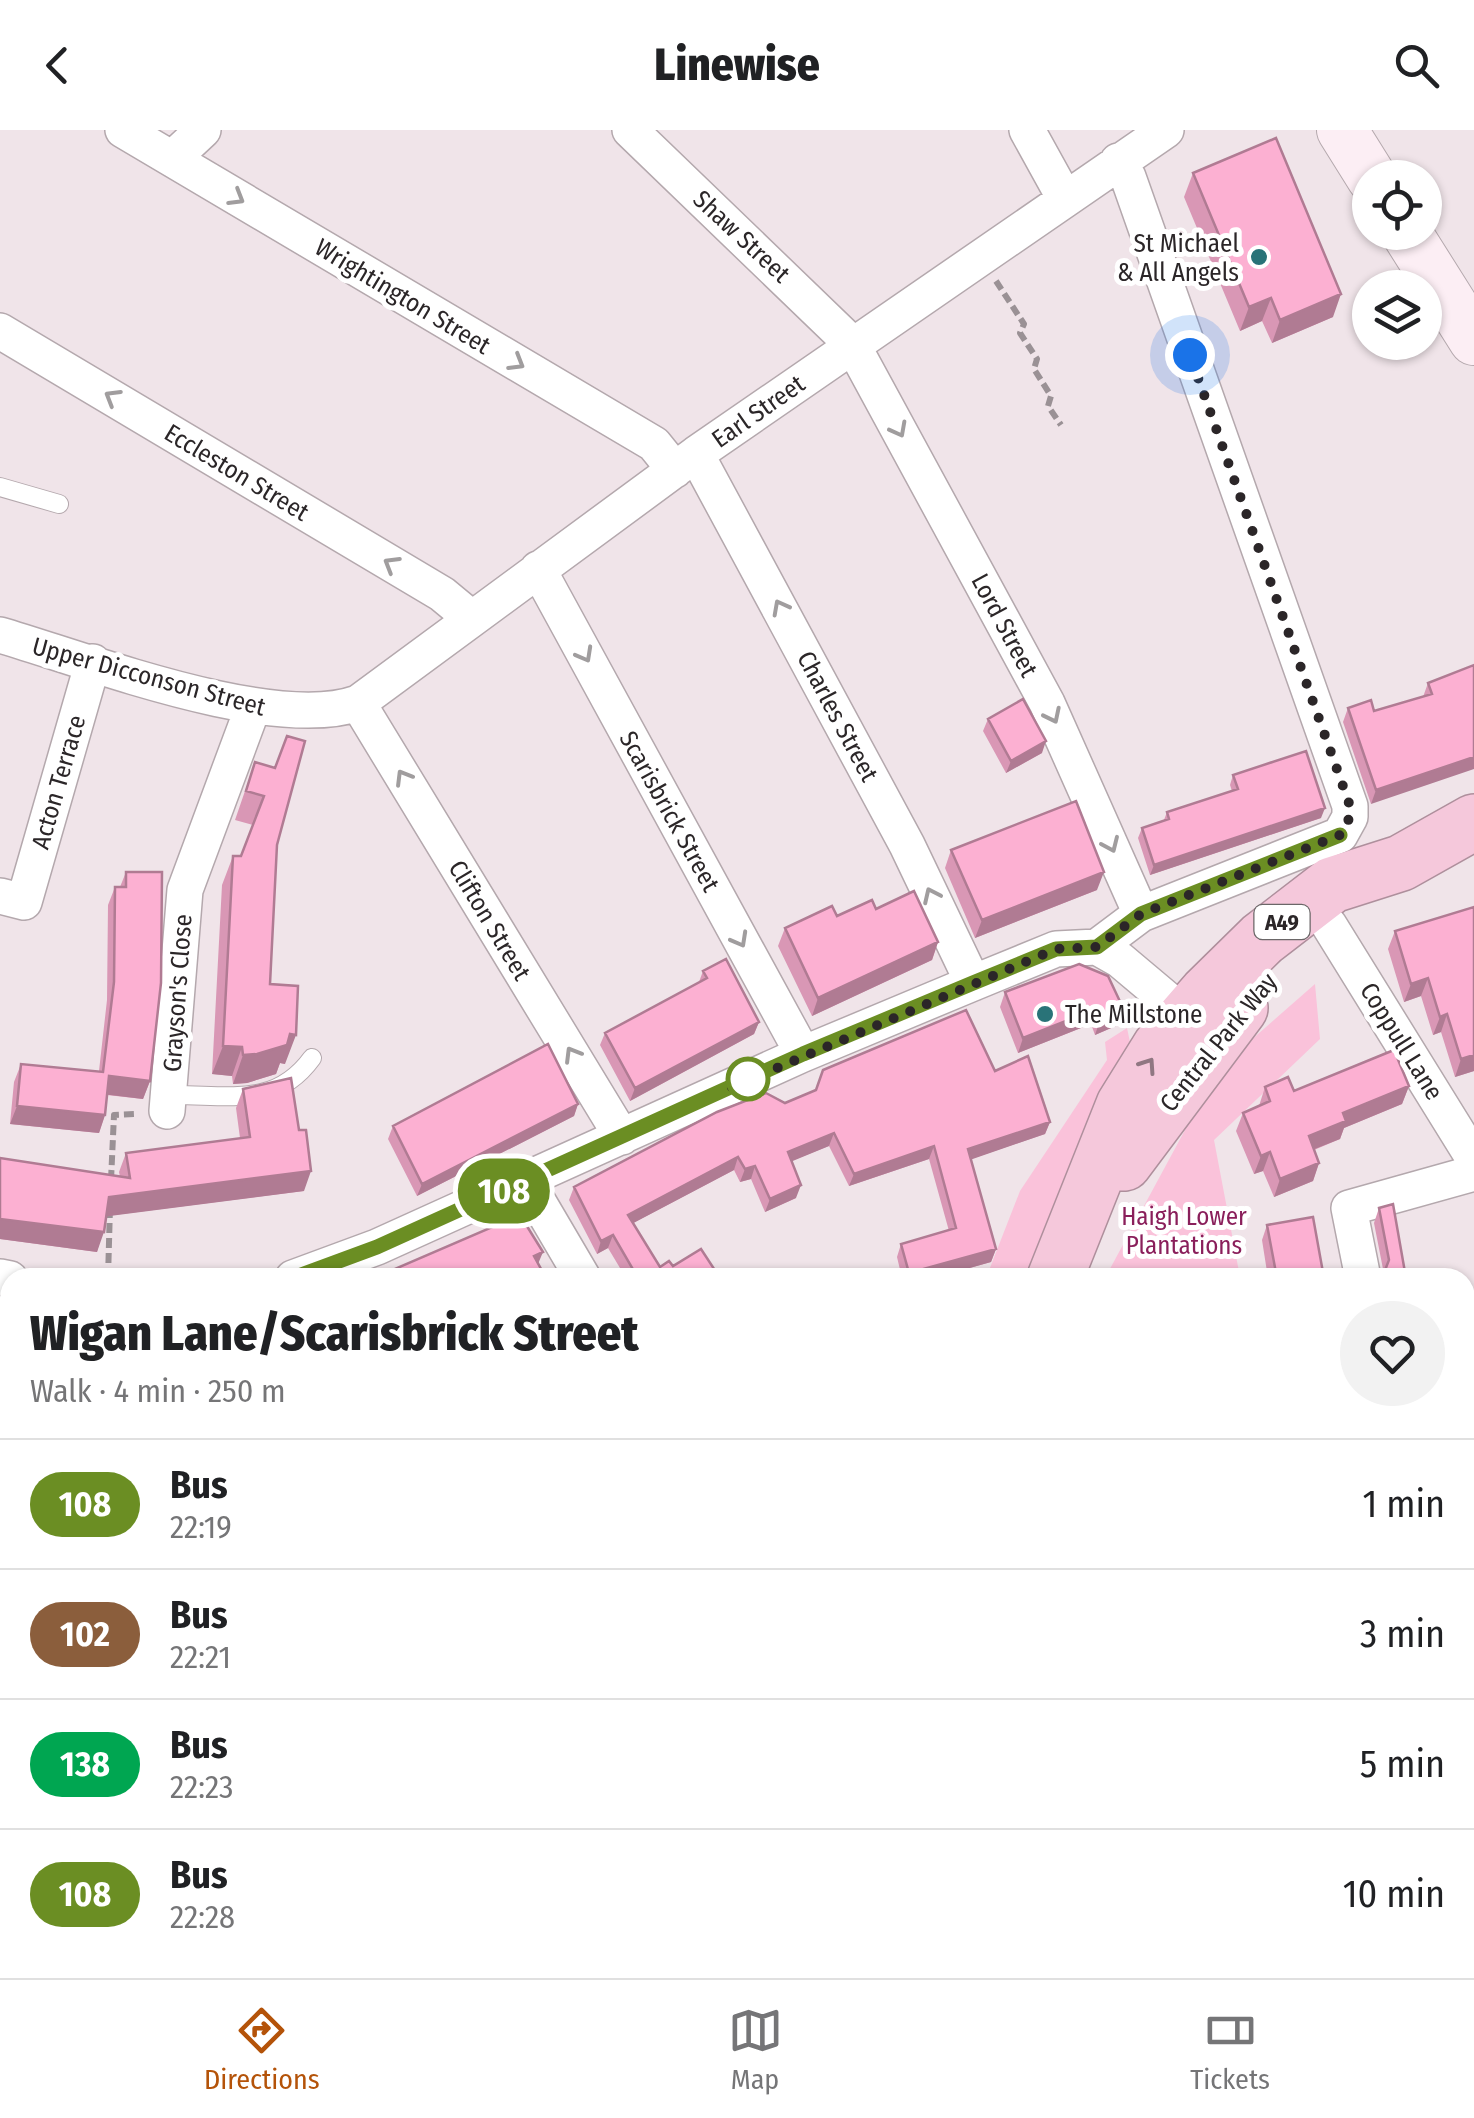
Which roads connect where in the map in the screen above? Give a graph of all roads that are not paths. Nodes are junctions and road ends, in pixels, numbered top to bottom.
1 (123, 130) edge
2 (203, 130) edge
3 (630, 130) edge
4 (1026, 130) edge
5 (1342, 130) edge
6 (1160, 132) edge
7 (172, 159) junction
8 (1361, 160) edge
9 (1118, 161) junction
10 (1064, 196) junction
11 (1417, 250) edge
12 (0, 331) edge
13 (1474, 340) edge
14 (852, 344) junction
15 (686, 462) junction
16 (0, 487) edge
17 (59, 504) dead end
18 (538, 569) junction
19 (471, 618) junction
20 (0, 635) edge
21 (93, 662) junction
22 (358, 703) junction
23 (253, 707) junction
24 (1474, 822) edge
25 (1401, 862) junction
26 (12, 899) edge
27 (1141, 914) junction
28 (1329, 925) junction
29 (1097, 947) junction
30 (973, 983) junction
31 (1200, 1028) junction
32 (803, 1054) junction
33 (312, 1058) dead end
34 (169, 1103) joint
35 (622, 1138) junction
36 (1473, 1156) edge
37 (526, 1181) junction
38 (320, 1268) edge
39 (577, 1268) edge
40 (1060, 1268) edge
41 (1361, 1268) edge

1 - 7 street, Wrightington Street
2 - 7 street
3 - 14 street, Shaw Street
4 - 10 street
5 - 8 street
6 - 9 street, Earl Street
7 -> 15 street, Wrightington Street
9 - 10 street, Earl Street
9 - 27 street
10 - 14 street, Earl Street
11 - 13 street
19 -> 12 street, Eccleston Street
14 - 15 street, Earl Street
14 -> 27 street, Lord Street
15 - 18 street, Earl Street
30 -> 15 street, Charles Street
16 - 17 lane
18 - 19 street, Earl Street
18 -> 32 street, Scarisbrick Street
19 - 22 street, Earl Street
20 - 21 street, Upper Dicconson Street
21 - 23 street, Upper Dicconson Street
21 - 26 street, Acton Terrace
22 - 23 street, Upper Dicconson Street
35 -> 22 street, Clifton Street
23 - 34 street, Grayson's Close
24 - 25 highway, A49
25 - 28 highway, A49
25 - 31 highway, A49
27 - 29 street
28 - 31 highway, Central Park Way / A49
28 - 36 street, Coppull Lane
29 - 30 street
29 - 31 street
30 - 32 street
31 - 40 highway, Central Park Way / A49
32 - 35 street
33 - 34 lane
35 - 37 street
36 - 41 street
37 - 38 street
37 - 39 street

